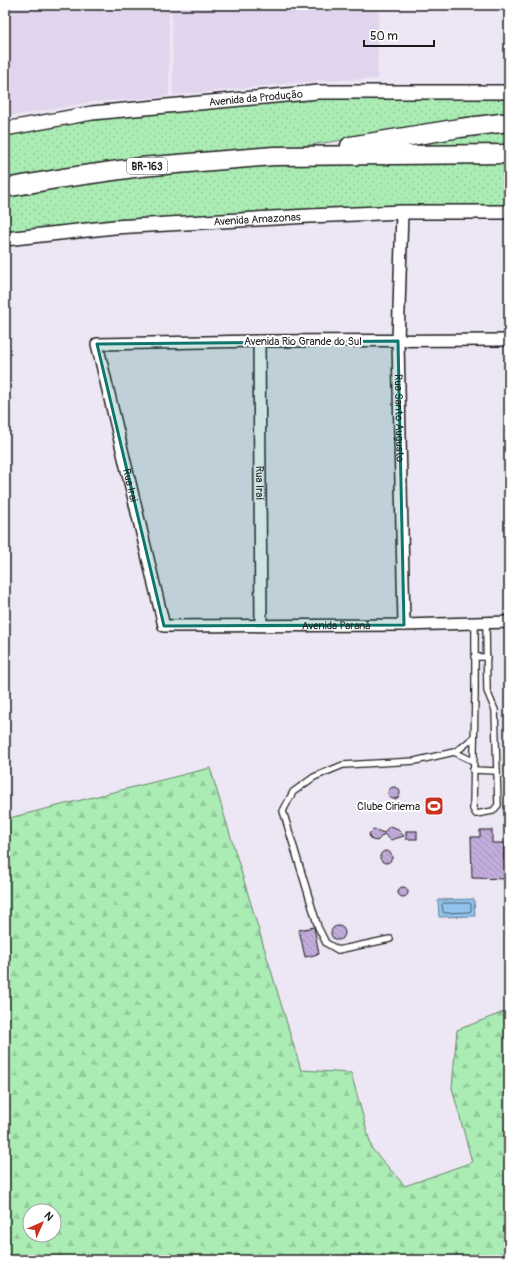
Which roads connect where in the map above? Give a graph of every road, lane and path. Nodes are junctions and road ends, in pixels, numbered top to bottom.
1 (509, 92) edge
2 (509, 122) edge
3 (5, 129) edge
4 (509, 154) edge
5 (291, 155) junction
6 (5, 188) edge
7 (402, 212) junction
8 (509, 212) edge
9 (5, 239) edge
10 (509, 340) edge
11 (259, 341) junction
12 (398, 341) junction
13 (97, 344) joint
14 (509, 622) edge
15 (481, 623) junction
16 (404, 625) junction
17 (164, 626) joint
18 (261, 626) junction
19 (474, 657) junction
20 (487, 657) junction
21 (474, 737) junction
22 (454, 752) junction
23 (473, 761) junction
24 (473, 770) junction
25 (497, 771) junction
26 (390, 939) dead end

1 - 3 street, Avenida da Produção
2 - 5 highway, BR-163
4 - 5 highway, BR-163
5 - 6 highway, BR-163
7 - 8 street, Avenida Amazonas
7 - 9 street, Avenida Amazonas
7 - 12 street, Rua Santo Augusto
10 - 12 street, Avenida Rio Grande do Sul
11 - 12 street, Avenida Rio Grande do Sul
11 - 13 street, Avenida Rio Grande do Sul
11 - 18 street, Rua Iraí
12 - 16 street, Rua Santo Augusto
13 - 17 street, Rua Irai
14 - 15 street, Avenida Paraná
15 - 16 street, Avenida Paraná
15 - 19 lane
15 - 20 lane
16 - 18 street, Avenida Paraná
17 - 18 street, Avenida Paraná
19 - 20 lane
19 - 21 lane
20 - 25 lane
21 - 22 lane
21 - 23 lane
22 - 23 lane
22 - 26 lane
23 - 24 lane
24 - 25 lane
24 - 25 lane

